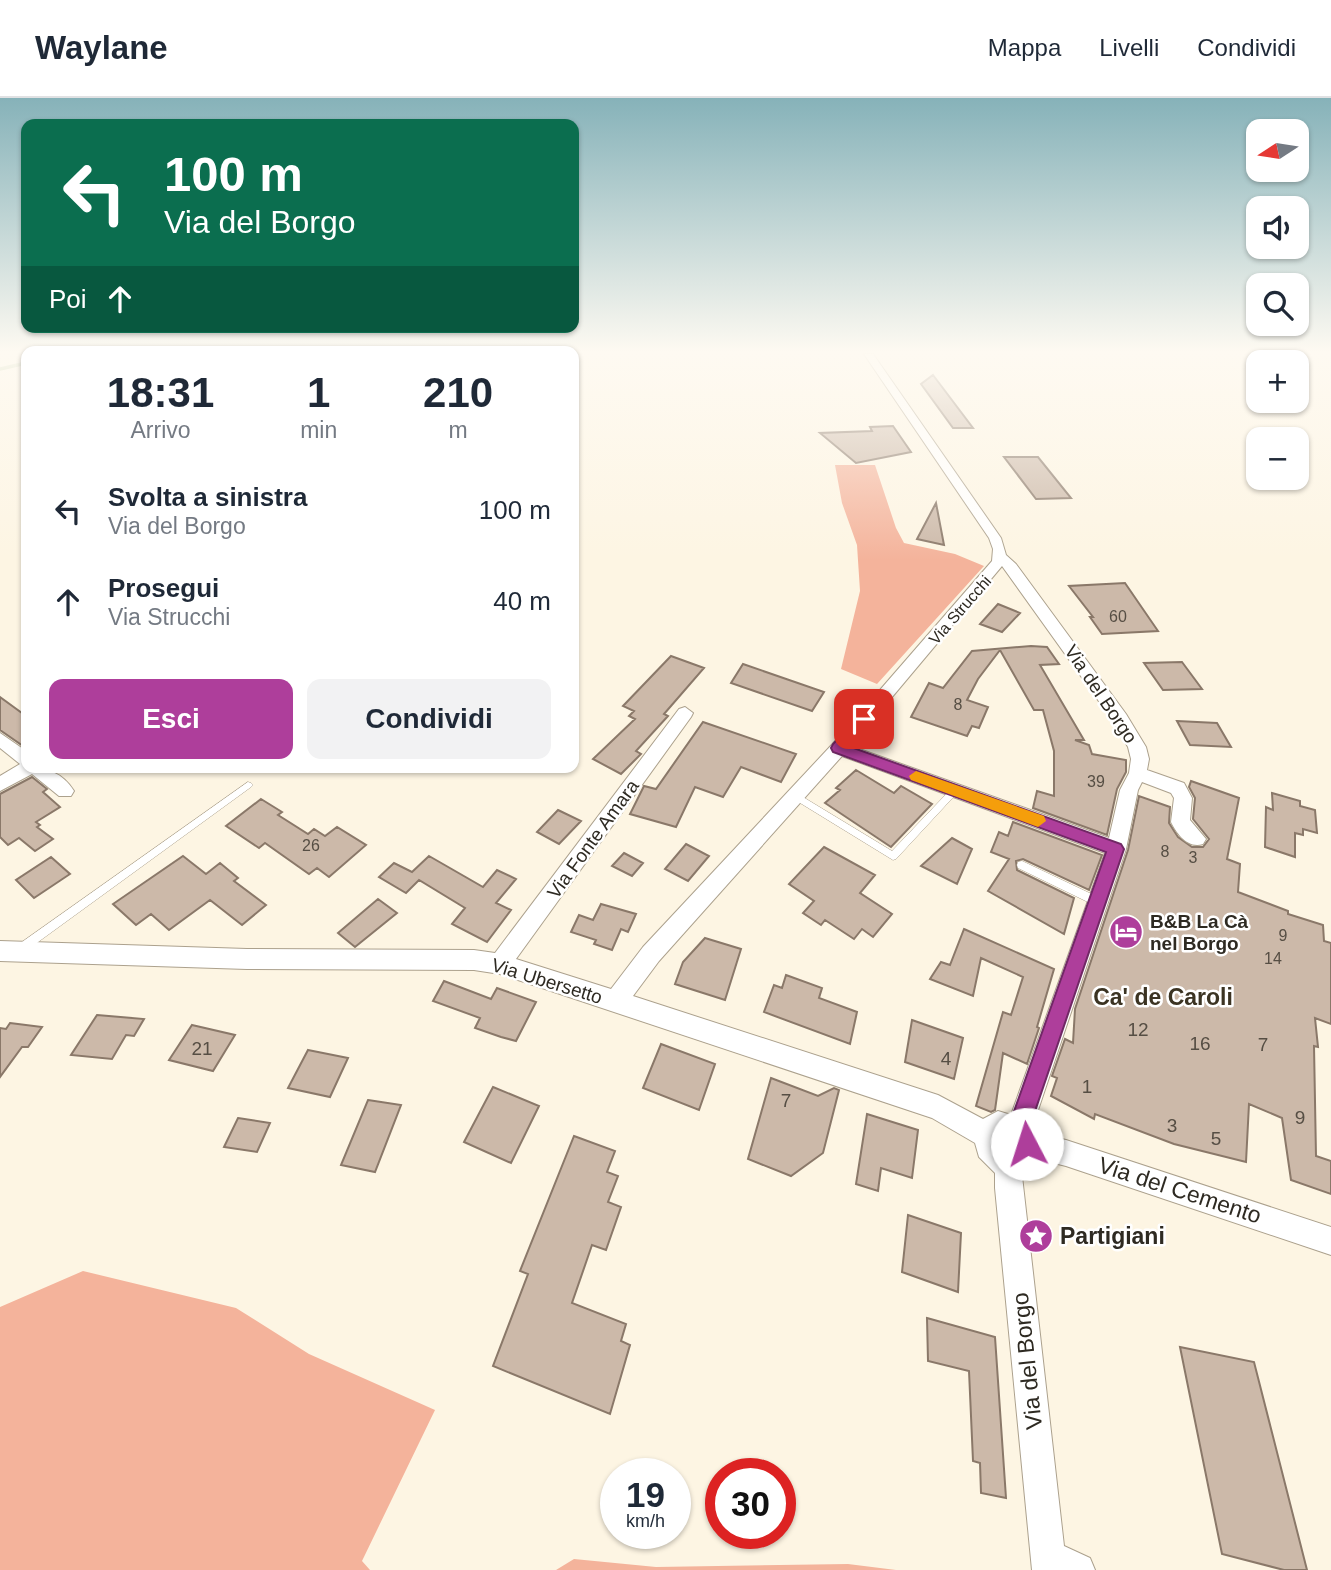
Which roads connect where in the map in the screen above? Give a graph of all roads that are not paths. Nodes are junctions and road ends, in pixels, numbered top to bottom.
1 (915, 423) edge
2 (1000, 557) junction
3 (685, 713) dead end
4 (0, 739) edge
5 (838, 748) junction
6 (21, 756) edge
7 (21, 772) edge
8 (43, 773) edge
9 (1138, 773) junction
10 (0, 784) edge
11 (248, 785) dead end
12 (955, 790) junction
13 (65, 792) dead end
14 (795, 796) junction
15 (981, 800) joint
16 (1196, 839) dead end
17 (1116, 849) junction
18 (1021, 865) dead end
19 (1098, 902) junction
20 (8, 952) edge
21 (500, 964) junction
22 (615, 1002) junction
23 (986, 1135) junction
24 (1018, 1147) junction
25 (1331, 1241) edge
26 (1058, 1566) edge

1 - 2 street, Via Strucchi
2 - 5 street, Via Strucchi
2 - 9 street, Via del Borgo
3 - 21 street, Via Fonte Amara
4 - 6 street
5 - 12 street
5 - 14 street, Via Strucchi
7 - 10 street
8 - 13 street
9 - 16 street
9 - 17 street, Via del Borgo
11 - 20 lane
12 - 14 lane
12 - 15 street
14 - 22 street, Via Strucchi
15 - 17 street
17 - 19 street, Via del Borgo
18 - 19 lane
19 - 24 street, Via del Borgo
20 - 21 street, Via Ubersetto
21 - 22 street, Via Ubersetto
22 - 23 street, Via Ubersetto
23 - 24 street
23 - 24 street
24 - 25 street, Via del Cemento
24 - 26 street, Via del Borgo

